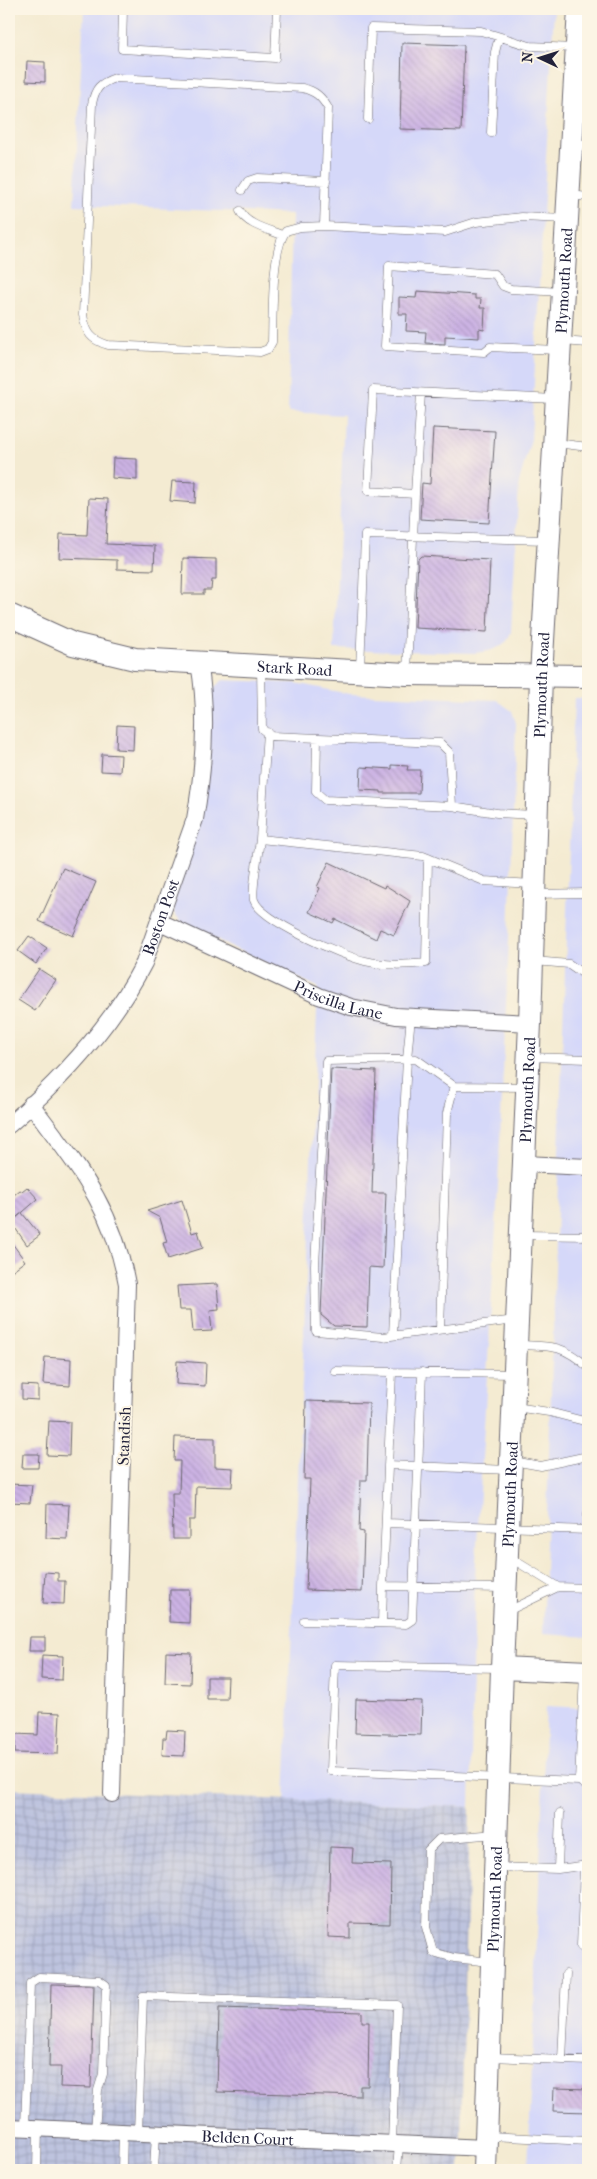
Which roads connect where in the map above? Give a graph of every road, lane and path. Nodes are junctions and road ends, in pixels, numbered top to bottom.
1 (123, 9) edge
2 (277, 9) edge
3 (579, 9) edge
4 (498, 37) junction
5 (578, 61) junction
6 (368, 119) dead end
7 (491, 133) dead end
8 (580, 144) edge
9 (326, 181) junction
10 (242, 190) dead end
11 (578, 196) edge
12 (240, 211) dead end
13 (567, 219) junction
14 (324, 226) junction
15 (282, 235) junction
16 (563, 292) junction
17 (588, 343) edge
18 (560, 346) junction
19 (422, 393) junction
20 (557, 400) junction
21 (554, 442) junction
22 (588, 446) edge
23 (415, 494) junction
24 (413, 536) junction
25 (548, 541) junction
26 (9, 615) edge
27 (199, 663) junction
28 (261, 665) junction
29 (360, 672) junction
30 (407, 674) junction
31 (541, 676) junction
32 (588, 676) edge
33 (266, 732) junction
34 (317, 738) junction
35 (452, 806) junction
36 (536, 815) junction
37 (260, 839) junction
38 (428, 858) junction
39 (534, 889) junction
40 (588, 893) edge
41 (160, 922) junction
42 (532, 961) junction
43 (588, 977) edge
44 (411, 1016) junction
45 (530, 1023) junction
46 (528, 1057) junction
47 (588, 1058) edge
48 (407, 1060) junction
49 (454, 1086) junction
50 (527, 1088) junction
51 (30, 1104) junction
52 (9, 1125) edge
53 (524, 1164) junction
54 (588, 1167) edge
55 (521, 1235) junction
56 (588, 1236) edge
57 (517, 1320) junction
58 (440, 1328) junction
59 (393, 1335) junction
60 (516, 1344) junction
61 (588, 1367) edge
62 (335, 1371) dead end
63 (392, 1372) junction
64 (422, 1372) junction
65 (515, 1374) junction
66 (513, 1407) junction
67 (588, 1422) edge
68 (588, 1456) edge
69 (388, 1465) junction
70 (419, 1466) junction
71 (511, 1466) junction
72 (588, 1513) edge
73 (386, 1523) junction
74 (417, 1524) junction
75 (508, 1526) junction
76 (588, 1530) edge
77 (507, 1555) junction
78 (383, 1586) junction
79 (414, 1586) junction
80 (558, 1587) junction
81 (505, 1588) junction
82 (588, 1588) edge
83 (504, 1612) junction
84 (304, 1621) dead end
85 (382, 1623) junction
86 (502, 1668) junction
87 (586, 1672) edge
88 (585, 1730) edge
89 (498, 1779) junction
90 (578, 1781) junction
91 (588, 1787) edge
92 (112, 1794) dead end
93 (560, 1813) dead end
94 (496, 1834) junction
95 (586, 1866) edge
96 (495, 1867) junction
97 (558, 1869) junction
98 (581, 1946) dead end
99 (492, 1962) junction
100 (566, 1974) dead end
101 (489, 2057) junction
102 (562, 2060) junction
103 (588, 2061) edge
104 (24, 2128) edge
105 (95, 2131) junction
106 (130, 2132) junction
107 (156, 2133) junction
108 (588, 2141) edge
109 (395, 2143) junction
110 (486, 2152) edge
111 (37, 2170) edge
112 (122, 2170) edge
113 (154, 2170) edge
114 (397, 2170) edge

1 - 2 lane
3 - 5 main road, Plymouth Road
4 - 5 lane
4 - 6 lane
4 - 7 lane
5 - 8 main road, Plymouth Road
8 - 11 main road, Plymouth Road
9 - 10 lane
9 - 14 lane
9 - 15 lane
11 - 13 main road, Plymouth Road
12 - 15 lane
13 - 14 lane
13 - 16 main road, Plymouth Road
14 - 15 lane
16 - 18 main road, Plymouth Road
16 - 18 lane
17 - 18 lane
18 - 20 main road, Plymouth Road
19 - 20 lane
19 - 23 lane
19 - 23 lane
20 - 21 main road, Plymouth Road
21 - 22 lane
21 - 25 main road, Plymouth Road
23 - 24 lane
24 - 25 lane
24 - 29 lane
24 - 30 lane
25 - 31 main road, Plymouth Road
26 - 27 main road, Stark Road
27 - 28 main road, Stark Road
27 - 41 street, Boston Post
28 - 29 main road, Stark Road
28 - 33 lane
29 - 30 main road, Stark Road
30 - 31 main road, Stark Road
31 - 32 main road, Stark Road
31 - 36 main road, Plymouth Road
33 - 34 lane
33 - 37 lane
34 - 35 lane
34 - 35 lane
35 - 36 lane
36 - 39 main road, Plymouth Road
37 - 38 lane
37 - 38 lane
38 - 39 lane
39 - 40 lane
39 - 42 main road, Plymouth Road
41 - 44 street, Priscilla Lane
41 - 51 street, Boston Post
42 - 43 lane
42 - 45 main road, Plymouth Road
44 - 45 street, Priscilla Lane
44 - 48 lane
45 - 46 main road, Plymouth Road
46 - 47 lane
46 - 50 main road, Plymouth Road
48 - 49 lane
48 - 59 lane
48 - 59 lane
49 - 50 lane
49 - 58 lane
50 - 53 main road, Plymouth Road
51 - 52 street, Boston Post
51 - 92 street, Standish
53 - 54 street
53 - 55 main road, Plymouth Road
55 - 56 lane
55 - 57 main road, Plymouth Road
57 - 58 lane
57 - 60 main road, Plymouth Road
58 - 59 lane
60 - 61 lane
60 - 65 main road, Plymouth Road
62 - 63 lane
63 - 64 lane
63 - 69 lane
64 - 65 lane
64 - 70 lane
65 - 66 main road, Plymouth Road
66 - 67 lane
66 - 71 main road, Plymouth Road
68 - 71 lane
69 - 70 lane
69 - 73 lane
70 - 71 lane
70 - 74 lane
71 - 75 main road, Plymouth Road
72 - 76 lane
73 - 74 lane
73 - 78 lane
74 - 75 lane
74 - 79 lane
75 - 76 lane
75 - 77 main road, Plymouth Road
77 - 80 lane
77 - 81 main road, Plymouth Road
78 - 79 lane
78 - 85 lane
79 - 81 lane
79 - 85 lane
80 - 82 lane
80 - 83 lane
81 - 83 main road, Plymouth Road
83 - 86 main road, Plymouth Road
84 - 85 lane
86 - 87 main road
86 - 89 main road, Plymouth Road
86 - 89 lane
87 - 88 lane
88 - 90 lane
89 - 90 lane
89 - 94 main road, Plymouth Road
90 - 91 lane
93 - 97 lane
94 - 96 main road, Plymouth Road
94 - 99 lane
95 - 97 lane
95 - 98 lane
96 - 97 lane
96 - 99 main road, Plymouth Road
99 - 101 main road, Plymouth Road
100 - 102 lane
101 - 102 lane
101 - 110 main road, Plymouth Road
102 - 103 lane
104 - 105 street, Belden Court
104 - 105 lane
104 - 111 lane
105 - 106 street, Belden Court
106 - 107 street, Belden Court
106 - 109 lane
106 - 112 lane
107 - 109 street, Belden Court
107 - 113 lane
108 - 110 lane
109 - 110 street, Belden Court
109 - 114 lane

